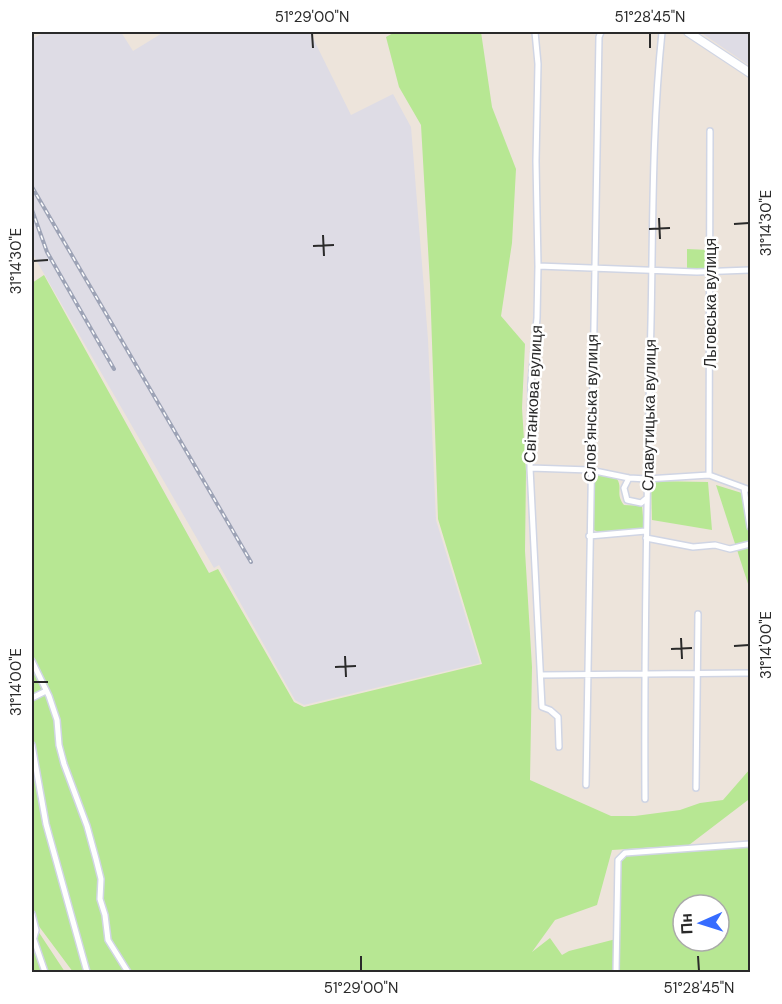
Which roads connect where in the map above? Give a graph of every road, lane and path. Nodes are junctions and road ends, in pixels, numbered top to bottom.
1 (535, 32) edge
2 (601, 32) edge
3 (662, 32) edge
4 (688, 32) edge
5 (750, 73) edge
6 (710, 131) dead end
7 (538, 266) junction
8 (594, 268) junction
9 (652, 270) junction
10 (750, 270) edge
11 (711, 272) junction
12 (530, 468) junction
13 (590, 470) junction
14 (709, 475) junction
15 (628, 478) junction
16 (647, 479) junction
17 (747, 489) edge
18 (647, 498) junction
19 (750, 527) edge
20 (646, 531) junction
21 (589, 536) junction
22 (646, 538) junction
23 (750, 544) edge
24 (698, 614) dead end
25 (32, 661) edge
26 (644, 673) junction
27 (750, 673) edge
28 (587, 674) junction
29 (697, 674) junction
30 (541, 675) junction
31 (46, 691) junction
32 (32, 698) edge
33 (32, 745) edge
34 (560, 747) dead end
35 (586, 785) dead end
36 (696, 788) dead end
37 (645, 799) dead end
38 (750, 844) edge
39 (32, 914) edge
40 (33, 941) edge
41 (45, 972) edge
42 (87, 972) edge
43 (128, 972) edge
44 (616, 972) edge

1 - 7 street, Світанкова вулиця
2 - 8 street, Словʼянська вулиця
3 - 9 street, Славутицька вулиця
4 - 5 main road
6 - 11 street, Льговська вулиця
7 - 8 street
7 - 12 street, Світанкова вулиця
8 - 9 street
8 - 13 street, Словʼянська вулиця
9 - 11 street
9 - 16 street, Славутицька вулиця
10 - 11 street
11 - 14 street, Льговська вулиця
12 - 13 street
12 - 30 street, Світанкова вулиця
13 - 15 street
13 - 21 street, Словʼянська вулиця
14 - 16 street
14 - 17 street
15 - 16 street
15 - 18 street
16 - 18 street, Славутицька вулиця
17 - 19 street
18 - 20 street, Славутицька вулиця
20 - 21 street
20 - 22 street, Славутицька вулиця
21 - 28 street, Словʼянська вулиця
22 - 23 street
22 - 26 street, Славутицька вулиця
24 - 29 street
25 - 31 street
26 - 28 street
26 - 29 street
26 - 37 street, Славутицька вулиця
27 - 29 street
28 - 30 street
28 - 35 street, Словʼянська вулиця
29 - 36 street
30 - 34 street, Світанкова вулиця
31 - 32 street
31 - 43 street
33 - 42 street
38 - 44 street
39 - 40 street
40 - 41 street

